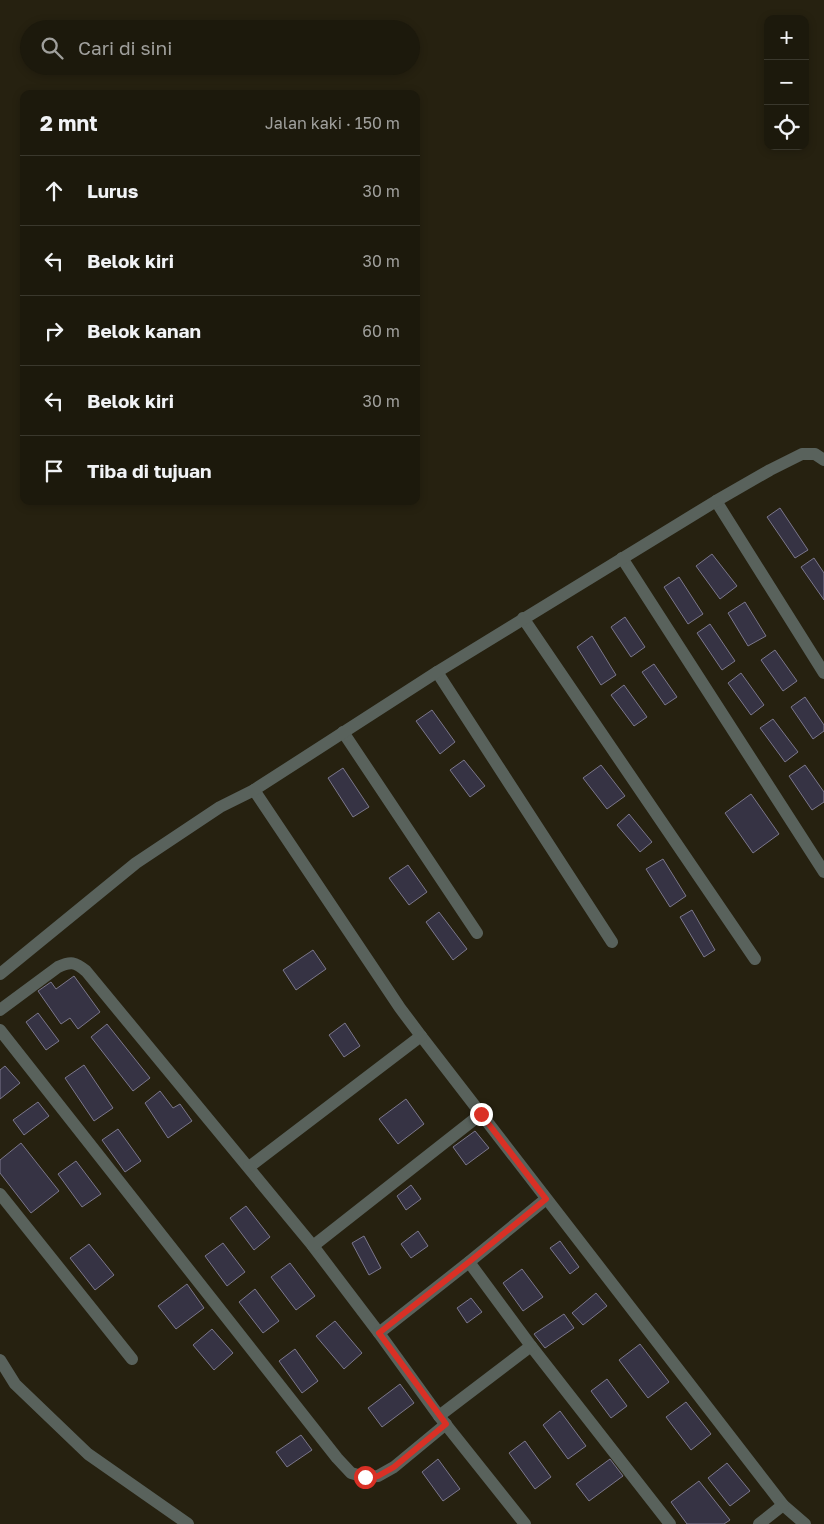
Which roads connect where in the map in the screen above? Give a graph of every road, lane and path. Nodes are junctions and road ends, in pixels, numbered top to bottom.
1 (824, 460) edge
2 (716, 500) junction
3 (622, 558) junction
4 (523, 618) junction
5 (436, 672) junction
6 (824, 672) edge
7 (343, 732) junction
8 (254, 790) junction
9 (824, 872) edge
10 (477, 933) dead end
11 (612, 942) dead end
12 (755, 959) dead end
13 (0, 974) edge
14 (0, 1010) edge
15 (0, 1030) edge
16 (421, 1036) junction
17 (481, 1114) junction
18 (249, 1167) junction
19 (0, 1194) edge
20 (546, 1199) junction
21 (313, 1246) junction
22 (469, 1262) junction
23 (379, 1333) junction
24 (531, 1346) junction
25 (132, 1359) dead end
26 (0, 1360) edge
27 (442, 1420) junction
28 (783, 1506) junction
29 (188, 1524) edge
30 (524, 1524) edge
31 (670, 1524) edge
32 (759, 1524) edge
33 (805, 1524) edge

1 - 2 street
2 - 3 street
2 - 6 street
3 - 4 street
3 - 9 street
4 - 5 street
4 - 12 street
5 - 7 street
5 - 11 street
7 - 8 street
7 - 10 street
8 - 13 street
8 - 16 street
14 - 18 street
15 - 27 street
16 - 17 street
16 - 18 street
17 - 20 street
17 - 21 street
18 - 21 street
19 - 25 street
20 - 22 street
20 - 28 street
21 - 23 street
22 - 23 street
22 - 24 street
23 - 27 street
24 - 27 street
24 - 31 street
26 - 29 street
27 - 30 street
28 - 32 street
28 - 33 street

